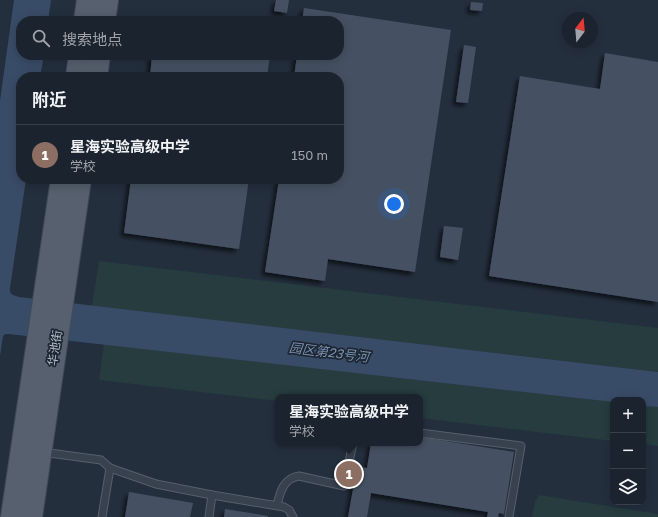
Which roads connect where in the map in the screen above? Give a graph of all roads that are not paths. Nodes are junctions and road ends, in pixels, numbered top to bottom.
1 (88, 0) edge
2 (107, 0) edge
3 (86, 16) edge
4 (105, 16) edge
5 (79, 60) edge
6 (98, 60) edge
7 (78, 72) edge
8 (97, 72) edge
9 (62, 184) edge
10 (79, 184) edge
11 (53, 298) junction
12 (47, 342) junction
13 (423, 433) edge
14 (352, 446) edge
15 (40, 452) junction
16 (110, 468) junction
17 (212, 495) junction
18 (277, 505) junction
19 (12, 517) edge
20 (31, 517) edge
21 (102, 517) edge
22 (209, 517) edge
23 (293, 517) edge
24 (508, 517) edge

1 - 3 main road
2 - 4 main road
5 - 7 main road
6 - 8 main road
9 - 11 main road, 华池街
10 - 11 main road, 华池街
11 - 12 main road, 华池街
12 - 15 main road, 华池街
12 - 19 main road, 华池街
13 - 24 lane
14 - 18 lane
15 - 16 lane
15 - 20 main road, 华池街
16 - 17 lane
16 - 21 lane
17 - 18 lane
17 - 22 lane
18 - 23 lane

